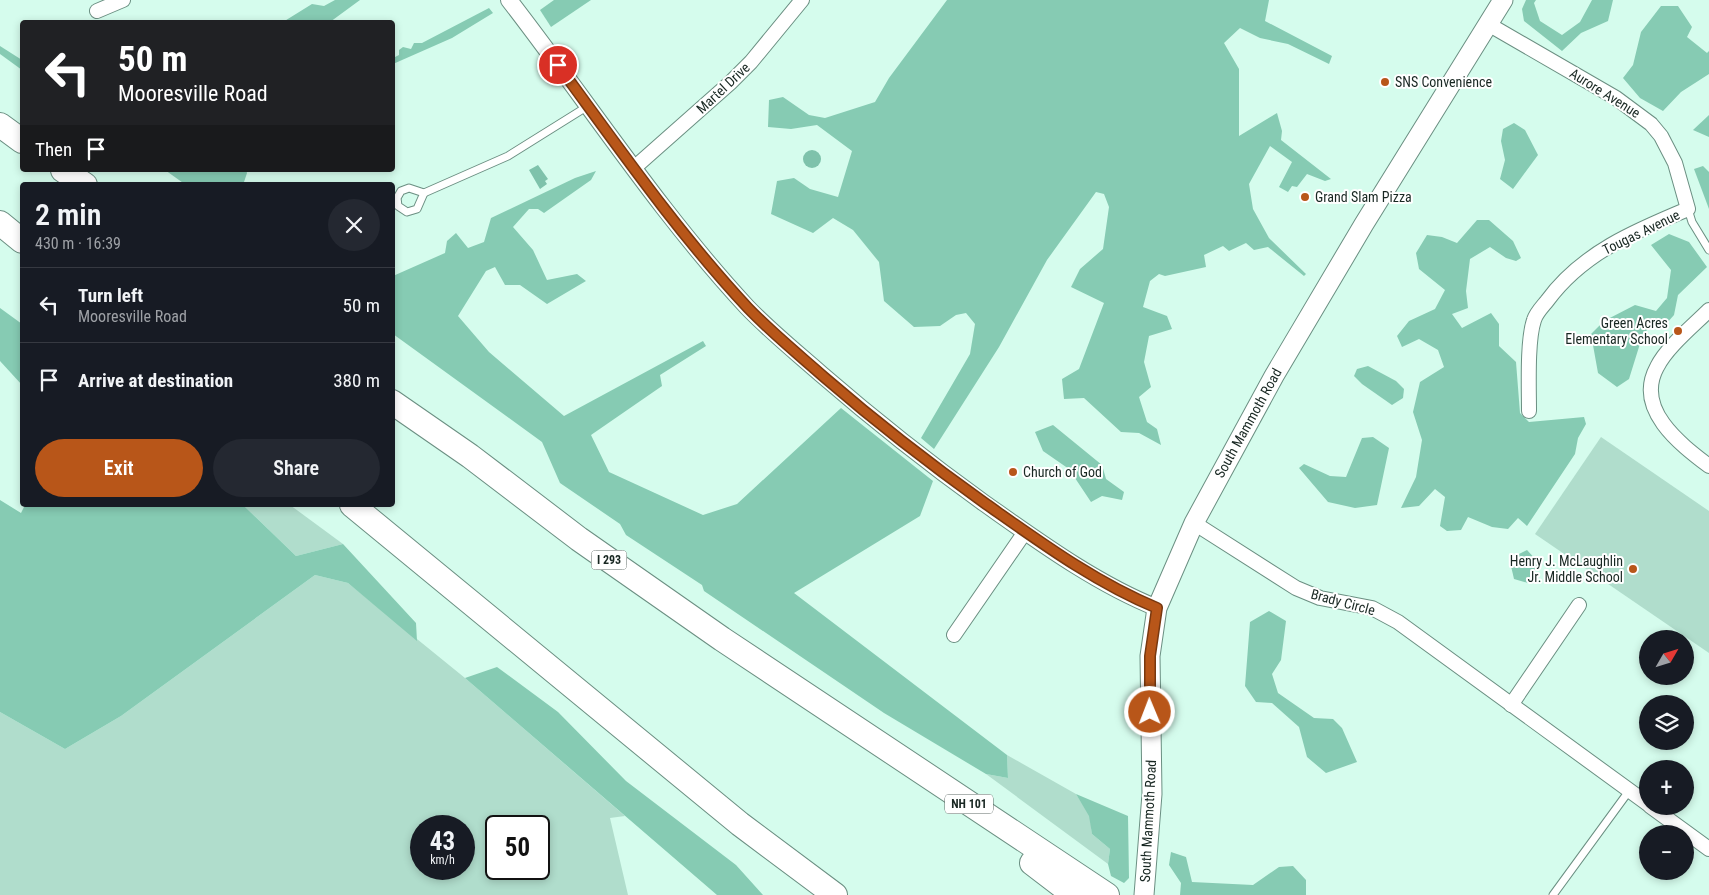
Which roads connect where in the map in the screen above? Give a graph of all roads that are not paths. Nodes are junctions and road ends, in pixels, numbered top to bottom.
1 (123, 0) edge
2 (509, 0) edge
3 (802, 0) edge
4 (1503, 0) edge
5 (97, 11) dead end
6 (1488, 24) junction
7 (588, 106) junction
8 (0, 125) edge
9 (20, 140) edge
10 (634, 168) junction
11 (66, 172) edge
12 (81, 182) edge
13 (424, 193) dead end
14 (1688, 209) junction
15 (0, 223) edge
16 (20, 239) edge
17 (1709, 250) edge
18 (1709, 310) edge
19 (395, 404) edge
20 (1529, 411) dead end
21 (1709, 466) edge
22 (354, 507) edge
23 (1194, 524) junction
24 (1025, 532) junction
25 (1579, 605) dead end
26 (1157, 608) junction
27 (954, 635) dead end
28 (1511, 705) junction
29 (830, 712) junction
30 (1629, 790) junction
31 (1639, 798) edge
32 (1663, 815) edge
33 (740, 824) junction
34 (1709, 849) edge
35 (817, 895) edge
36 (835, 895) edge
37 (1074, 895) edge
38 (1107, 895) edge
39 (1144, 895) edge
40 (1553, 895) edge

1 - 5 street
2 - 7 street
3 - 10 street, Martel Drive
4 - 6 main road, South Mammoth Road
6 - 14 street, Aurore Avenue
6 - 23 main road, South Mammoth Road
7 - 10 street
7 - 13 lane
8 - 9 highway
10 - 24 street
11 - 12 highway
14 - 17 lane, Aurore Avenue
14 - 20 street, Tougas Avenue
15 - 16 highway
18 - 21 street
19 - 29 highway, I 293
22 - 33 highway
23 - 26 main road, South Mammoth Road
23 - 28 street, Brady Circle
24 - 26 street
24 - 27 street
25 - 28 street
26 - 39 main road, South Mammoth Road
28 - 30 street, Brady Circle
29 - 37 highway, I 293
29 - 38 highway, NH 101
30 - 31 street, Brady Circle
30 - 40 lane
32 - 34 street, Brady Circle
33 - 35 highway
33 - 36 highway

